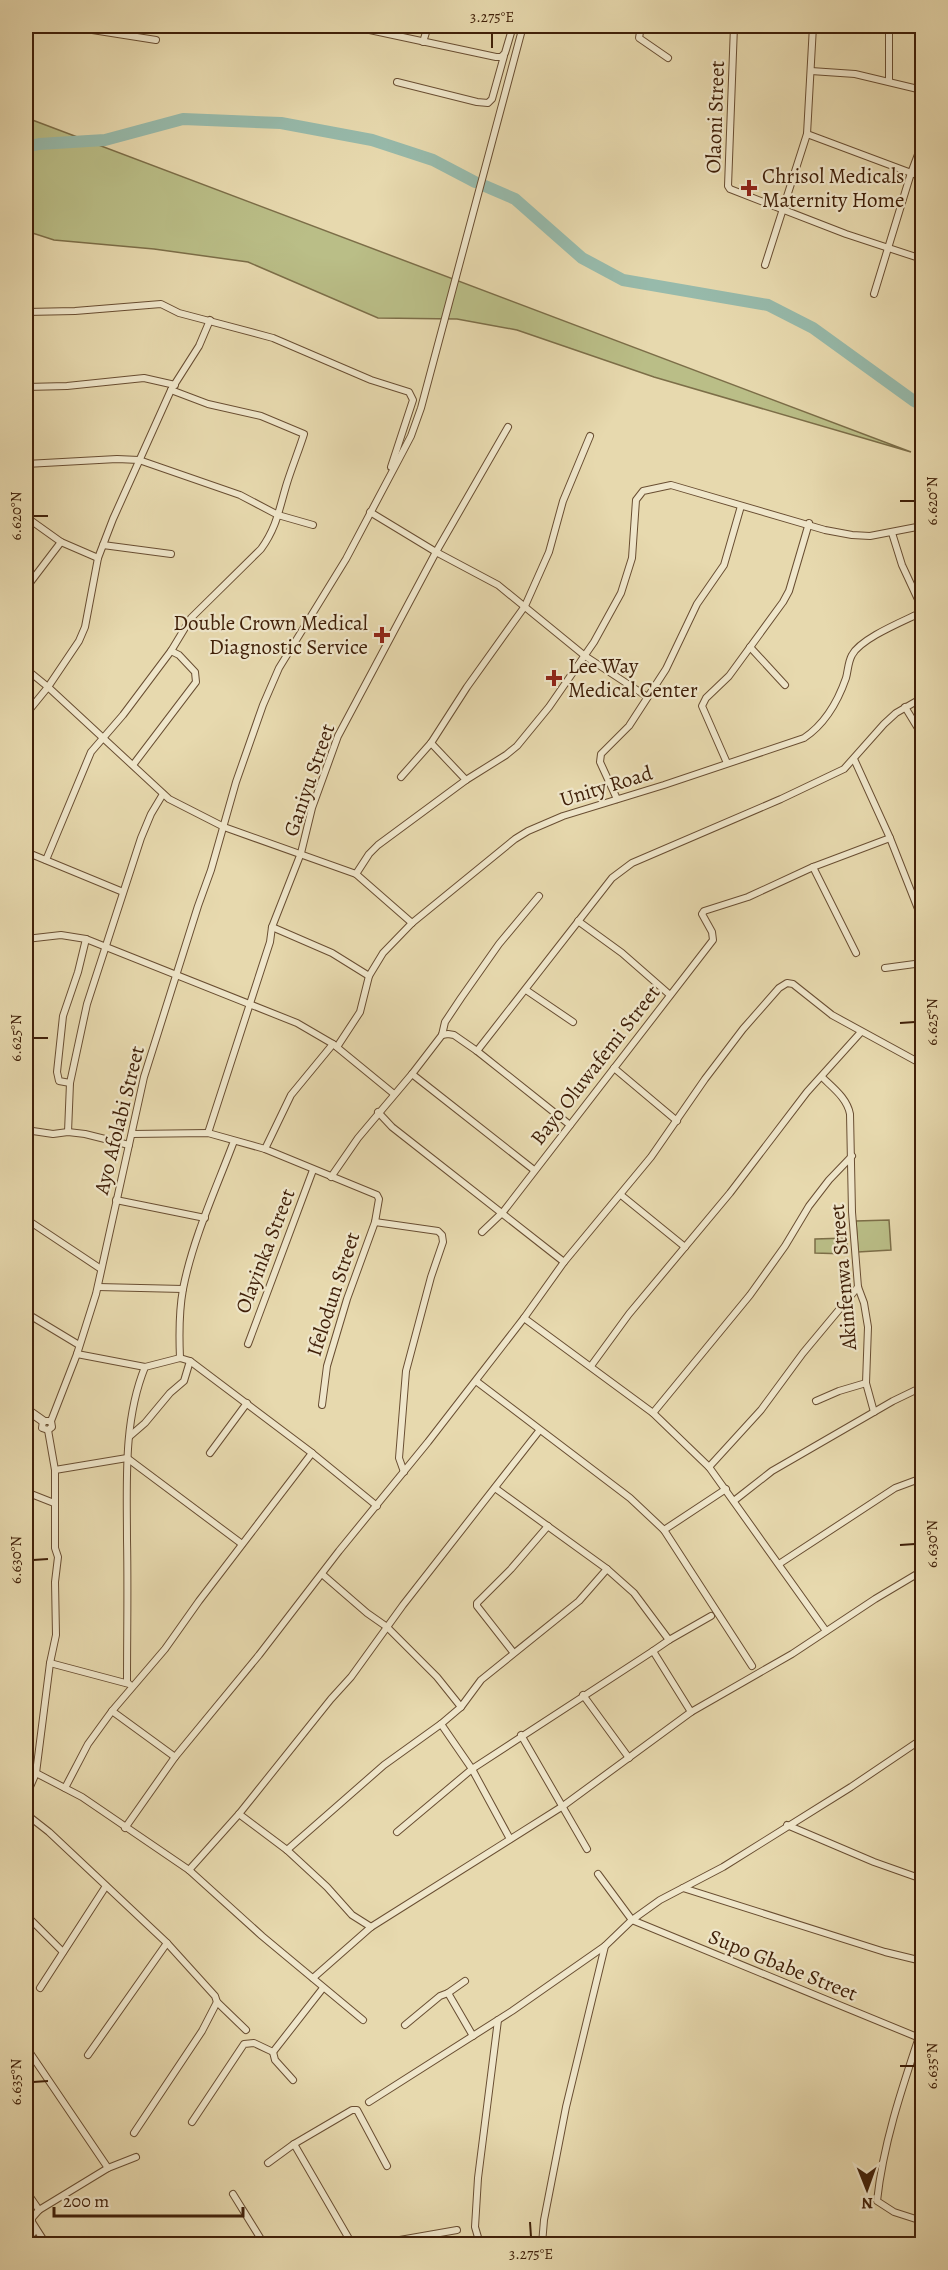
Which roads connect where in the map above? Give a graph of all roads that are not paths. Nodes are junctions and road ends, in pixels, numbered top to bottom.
1 (67, 26) edge
2 (351, 26) edge
3 (428, 26) edge
4 (513, 26) edge
5 (523, 26) edge
6 (641, 26) edge
7 (734, 26) edge
8 (813, 26) edge
9 (889, 26) edge
10 (156, 40) dead end
11 (423, 42) junction
12 (504, 55) junction
13 (668, 58) dead end
14 (812, 71) junction
15 (889, 81) junction
16 (397, 82) dead end
17 (922, 90) edge
18 (807, 134) junction
19 (922, 144) edge
20 (911, 173) junction
21 (922, 177) edge
22 (783, 210) junction
23 (27, 213) dead end
24 (26, 224) edge
25 (26, 232) edge
26 (889, 248) junction
27 (922, 259) edge
28 (765, 265) dead end
29 (26, 268) edge
30 (873, 294) dead end
31 (26, 312) edge
32 (210, 320) junction
33 (26, 387) edge
34 (173, 388) junction
35 (508, 427) dead end
36 (590, 436) dead end
37 (139, 460) junction
38 (26, 464) edge
39 (385, 484) junction
40 (741, 506) junction
41 (370, 512) junction
42 (278, 515) junction
43 (26, 517) edge
44 (809, 524) junction
45 (313, 525) dead end
46 (922, 526) edge
47 (892, 533) junction
48 (61, 542) junction
49 (103, 545) junction
50 (436, 552) junction
51 (171, 554) dead end
52 (98, 558) junction
53 (26, 588) edge
54 (525, 606) junction
55 (922, 610) edge
56 (750, 647) junction
57 (171, 651) junction
58 (585, 656) junction
59 (26, 669) edge
60 (785, 685) dead end
61 (48, 687) junction
62 (646, 696) junction
63 (922, 698) edge
64 (905, 707) junction
65 (26, 714) edge
66 (922, 735) edge
67 (104, 739) junction
68 (431, 743) junction
69 (854, 759) junction
70 (727, 763) junction
71 (133, 765) junction
72 (400, 777) dead end
73 (466, 780) junction
74 (163, 794) junction
75 (617, 799) junction
76 (224, 827) junction
77 (890, 838) junction
78 (26, 852) edge
79 (301, 853) junction
80 (46, 860) junction
81 (813, 867) junction
82 (356, 874) junction
83 (123, 892) junction
84 (539, 896) dead end
85 (922, 919) edge
86 (578, 921) junction
87 (412, 923) junction
88 (272, 927) junction
89 (26, 939) edge
90 (86, 939) junction
91 (106, 946) junction
92 (856, 953) dead end
93 (922, 963) edge
94 (885, 968) dead end
95 (177, 974) junction
96 (369, 976) junction
97 (526, 990) junction
98 (670, 995) junction
99 (249, 1003) junction
100 (573, 1022) dead end
101 (861, 1032) junction
102 (442, 1035) junction
103 (335, 1045) junction
104 (477, 1051) junction
105 (920, 1061) edge
106 (614, 1068) junction
107 (412, 1074) junction
108 (822, 1077) junction
109 (70, 1083) junction
110 (922, 1092) edge
111 (394, 1094) junction
112 (378, 1112) junction
113 (677, 1121) junction
114 (570, 1125) junction
115 (26, 1130) edge
116 (68, 1132) junction
117 (208, 1133) junction
118 (132, 1134) junction
119 (234, 1140) junction
120 (129, 1145) junction
121 (265, 1149) junction
122 (852, 1156) junction
123 (313, 1170) junction
124 (534, 1170) junction
125 (331, 1177) junction
126 (621, 1195) junction
127 (116, 1200) junction
128 (502, 1212) junction
129 (205, 1218) junction
130 (26, 1219) edge
131 (375, 1222) junction
132 (482, 1232) dead end
133 (686, 1247) junction
134 (564, 1262) junction
135 (100, 1269) junction
136 (98, 1287) junction
137 (858, 1287) junction
138 (183, 1289) junction
139 (26, 1313) edge
140 (524, 1318) junction
141 (248, 1344) dead end
142 (79, 1345) junction
143 (77, 1354) junction
144 (180, 1358) junction
145 (190, 1361) junction
146 (591, 1366) junction
147 (145, 1367) junction
148 (476, 1381) junction
149 (866, 1383) junction
150 (922, 1387) edge
151 (816, 1401) dead end
152 (247, 1403) junction
153 (322, 1405) dead end
154 (26, 1409) edge
155 (874, 1412) junction
156 (653, 1413) junction
157 (47, 1421) junction
158 (539, 1431) junction
159 (130, 1436) junction
160 (210, 1453) dead end
161 (312, 1453) junction
162 (127, 1458) junction
163 (710, 1467) junction
164 (55, 1470) junction
165 (404, 1472) junction
166 (922, 1478) edge
167 (495, 1488) junction
168 (726, 1489) junction
169 (26, 1492) edge
170 (735, 1500) junction
171 (54, 1503) junction
172 (377, 1506) junction
173 (548, 1526) junction
174 (664, 1530) junction
175 (242, 1544) junction
176 (779, 1564) junction
177 (607, 1569) junction
178 (922, 1571) edge
179 (322, 1574) junction
180 (711, 1617) dead end
181 (387, 1627) junction
182 (826, 1631) junction
183 (669, 1640) junction
184 (653, 1651) junction
185 (513, 1653) junction
186 (50, 1663) junction
187 (752, 1666) dead end
188 (129, 1684) junction
189 (584, 1695) junction
190 (461, 1707) junction
191 (112, 1712) junction
192 (691, 1712) junction
193 (441, 1724) junction
194 (521, 1736) junction
195 (922, 1739) edge
196 (175, 1757) junction
197 (628, 1758) junction
198 (26, 1764) edge
199 (472, 1769) junction
200 (36, 1773) junction
201 (65, 1788) junction
202 (26, 1796) edge
203 (563, 1806) junction
204 (26, 1814) edge
205 (239, 1814) junction
206 (787, 1825) junction
207 (125, 1828) junction
208 (397, 1832) dead end
209 (510, 1839) junction
210 (587, 1849) dead end
211 (286, 1851) junction
212 (189, 1870) junction
213 (598, 1874) dead end
214 (922, 1879) edge
215 (106, 1886) junction
216 (683, 1888) junction
217 (26, 1915) edge
218 (632, 1920) junction
219 (371, 1927) junction
220 (167, 1943) junction
221 (605, 1946) junction
222 (63, 1952) junction
223 (922, 1961) edge
224 (313, 1978) junction
225 (465, 1981) dead end
226 (40, 1988) dead end
227 (323, 1988) junction
228 (448, 1993) junction
229 (217, 2002) junction
230 (363, 2020) dead end
231 (498, 2020) junction
232 (405, 2025) dead end
233 (246, 2030) dead end
234 (473, 2036) junction
235 (921, 2038) edge
236 (26, 2047) edge
237 (273, 2052) junction
238 (88, 2055) dead end
239 (293, 2080) dead end
240 (369, 2102) dead end
241 (192, 2122) dead end
242 (134, 2133) dead end
243 (294, 2144) junction
244 (136, 2157) dead end
245 (268, 2163) dead end
246 (387, 2166) dead end
247 (108, 2168) junction
248 (26, 2191) edge
249 (233, 2194) dead end
250 (39, 2210) junction
251 (922, 2221) edge
252 (36, 2230) junction
253 (457, 2230) dead end
254 (26, 2240) edge
255 (46, 2244) edge
256 (264, 2244) edge
257 (352, 2244) edge
258 (377, 2244) edge
259 (480, 2244) edge
260 (542, 2244) edge

1 - 10 street
2 - 11 street
3 - 11 street
4 - 12 street
5 - 39 street
6 - 13 street
7 - 22 street, Olaoni Street
8 - 14 street
9 - 15 street
11 - 12 street
12 - 16 street
14 - 15 street
14 - 18 street
15 - 17 street
18 - 20 street
18 - 22 street
19 - 20 street
20 - 21 street
20 - 26 street
22 - 26 street
22 - 28 street
23 - 24 street
25 - 29 street
26 - 27 street
26 - 30 street
31 - 32 street
32 - 34 street
32 - 39 street
33 - 34 street
34 - 37 street
34 - 42 street
35 - 50 street, Ganiyu Street
36 - 54 street
37 - 38 street
37 - 42 street
37 - 49 street
39 - 41 street, Ayo Afolabi Street
40 - 44 street
40 - 58 street
40 - 62 street
41 - 50 street
41 - 76 street, Ayo Afolabi Street
42 - 45 street
42 - 57 street
43 - 48 street
44 - 47 street
44 - 56 street
46 - 47 street
47 - 55 street
48 - 52 street
48 - 53 street
49 - 51 street
49 - 52 street
50 - 54 street
50 - 79 street, Ganiyu Street
52 - 61 street
54 - 58 street
54 - 68 street
55 - 70 street, Unity Road
56 - 60 street
56 - 70 street
57 - 67 street
57 - 71 street
58 - 62 street
58 - 73 street
59 - 61 street
61 - 65 street
61 - 67 street
62 - 75 street
63 - 64 street
64 - 66 street
64 - 69 street
67 - 71 street
67 - 80 street
68 - 72 street
68 - 73 street
69 - 77 street
69 - 86 street
70 - 75 street, Unity Road
71 - 74 street
73 - 82 street
74 - 76 street
74 - 83 street
75 - 87 street, Unity Road
76 - 79 street
76 - 95 street, Ayo Afolabi Street
77 - 81 street
77 - 85 street
78 - 80 street
79 - 82 street
79 - 88 street, Ganiyu Street
80 - 83 street
81 - 92 street
81 - 98 street, Bayo Oluwafemi Street
82 - 87 street
83 - 91 street
84 - 102 street
86 - 97 street
86 - 98 street
87 - 96 street, Unity Road
88 - 96 street
88 - 99 street, Ganiyu Street
89 - 90 street
90 - 91 street
90 - 109 street
91 - 95 street
91 - 109 street
93 - 94 street
95 - 99 street
95 - 118 street, Ayo Afolabi Street
96 - 103 street, Unity Road
97 - 100 street
97 - 104 street
98 - 106 street, Bayo Oluwafemi Street
99 - 103 street
99 - 117 street, Ganiyu Street
101 - 105 street
101 - 108 street
101 - 113 street
102 - 104 street
102 - 107 street
103 - 111 street
103 - 121 street, Unity Road
104 - 114 street
105 - 110 street
106 - 113 street
106 - 114 street, Bayo Oluwafemi Street
107 - 111 street
107 - 124 street
108 - 122 street, Akinfenwa Street
108 - 133 street
109 - 116 street
111 - 112 street
112 - 125 street
112 - 128 street
113 - 126 street
114 - 124 street, Bayo Oluwafemi Street
115 - 116 street
116 - 120 street
117 - 118 street
117 - 119 street
118 - 120 street, Ayo Afolabi Street
119 - 121 street
119 - 129 street
120 - 127 street, Ayo Afolabi Street
121 - 123 street
122 - 137 street, Akinfenwa Street
122 - 156 street
123 - 125 street
123 - 141 street, Olayinka Street
124 - 128 street, Bayo Oluwafemi Street
125 - 131 street, Ifelodun Street
126 - 133 street
126 - 134 street
127 - 129 street
127 - 135 street, Ayo Afolabi Street
128 - 132 street, Bayo Oluwafemi Street
128 - 134 street
129 - 138 street
130 - 135 street
131 - 153 street, Ifelodun Street
131 - 165 street
133 - 146 street
134 - 140 street
135 - 136 street, Ayo Afolabi Street
136 - 138 street
136 - 142 street, Ayo Afolabi Street
137 - 149 street, Akinfenwa Street
137 - 163 street
138 - 144 street
139 - 142 street
140 - 146 street
140 - 148 street
142 - 143 street, Ayo Afolabi Street
143 - 147 street
143 - 157 street, Ayo Afolabi Street
144 - 145 street
144 - 147 street
145 - 152 street
145 - 159 street
146 - 156 street
147 - 159 street
148 - 158 street
148 - 165 street
149 - 151 street
149 - 155 street, Akinfenwa Street
150 - 155 street
152 - 160 street
152 - 161 street
154 - 157 street
155 - 170 street
156 - 163 street
157 - 164 street
158 - 167 street
158 - 174 street
159 - 162 street
161 - 172 street
161 - 175 street
162 - 164 street
162 - 175 street
162 - 188 street
163 - 168 street
164 - 171 street
165 - 172 street
166 - 176 street
167 - 173 street
167 - 181 street
168 - 170 street
168 - 174 street
169 - 171 street
170 - 176 street
171 - 186 street
172 - 179 street
173 - 177 street
173 - 185 street
174 - 187 street
175 - 188 street
176 - 182 street
177 - 183 street
177 - 185 street
178 - 182 street
179 - 181 street
179 - 196 street
180 - 183 street
181 - 190 street
181 - 205 street
182 - 192 street
183 - 184 street
184 - 189 street
184 - 192 street
185 - 190 street
186 - 188 street
186 - 200 street
188 - 191 street
189 - 194 street
189 - 197 street
190 - 193 street
191 - 196 street
191 - 201 street
192 - 197 street
193 - 199 street
193 - 211 street
194 - 199 street
194 - 203 street
195 - 206 street
196 - 207 street
197 - 203 street
198 - 200 street
199 - 208 street
199 - 209 street
200 - 201 street
200 - 202 street
201 - 207 street
203 - 209 street
203 - 210 street
204 - 215 street
205 - 211 street
205 - 212 street
206 - 214 street
206 - 216 street
207 - 212 street
209 - 219 street
211 - 219 street
212 - 224 street
213 - 218 street
215 - 220 street
215 - 222 street
216 - 218 street
216 - 223 street
217 - 222 street
218 - 221 street
218 - 235 street, Supo Gbabe Street
219 - 224 street
220 - 229 street
220 - 238 street
221 - 231 street
221 - 260 street
222 - 226 street
224 - 227 street
225 - 228 street
227 - 230 street
227 - 237 street
228 - 232 street
228 - 234 street
229 - 233 street
229 - 242 street
231 - 234 street
231 - 259 street
234 - 240 street
235 - 251 street
236 - 247 street
237 - 239 street
237 - 241 street
243 - 245 street
243 - 246 street
243 - 257 street
244 - 247 street
247 - 250 street
248 - 250 street
249 - 256 street
250 - 252 street
252 - 254 street
252 - 255 street
253 - 258 street

